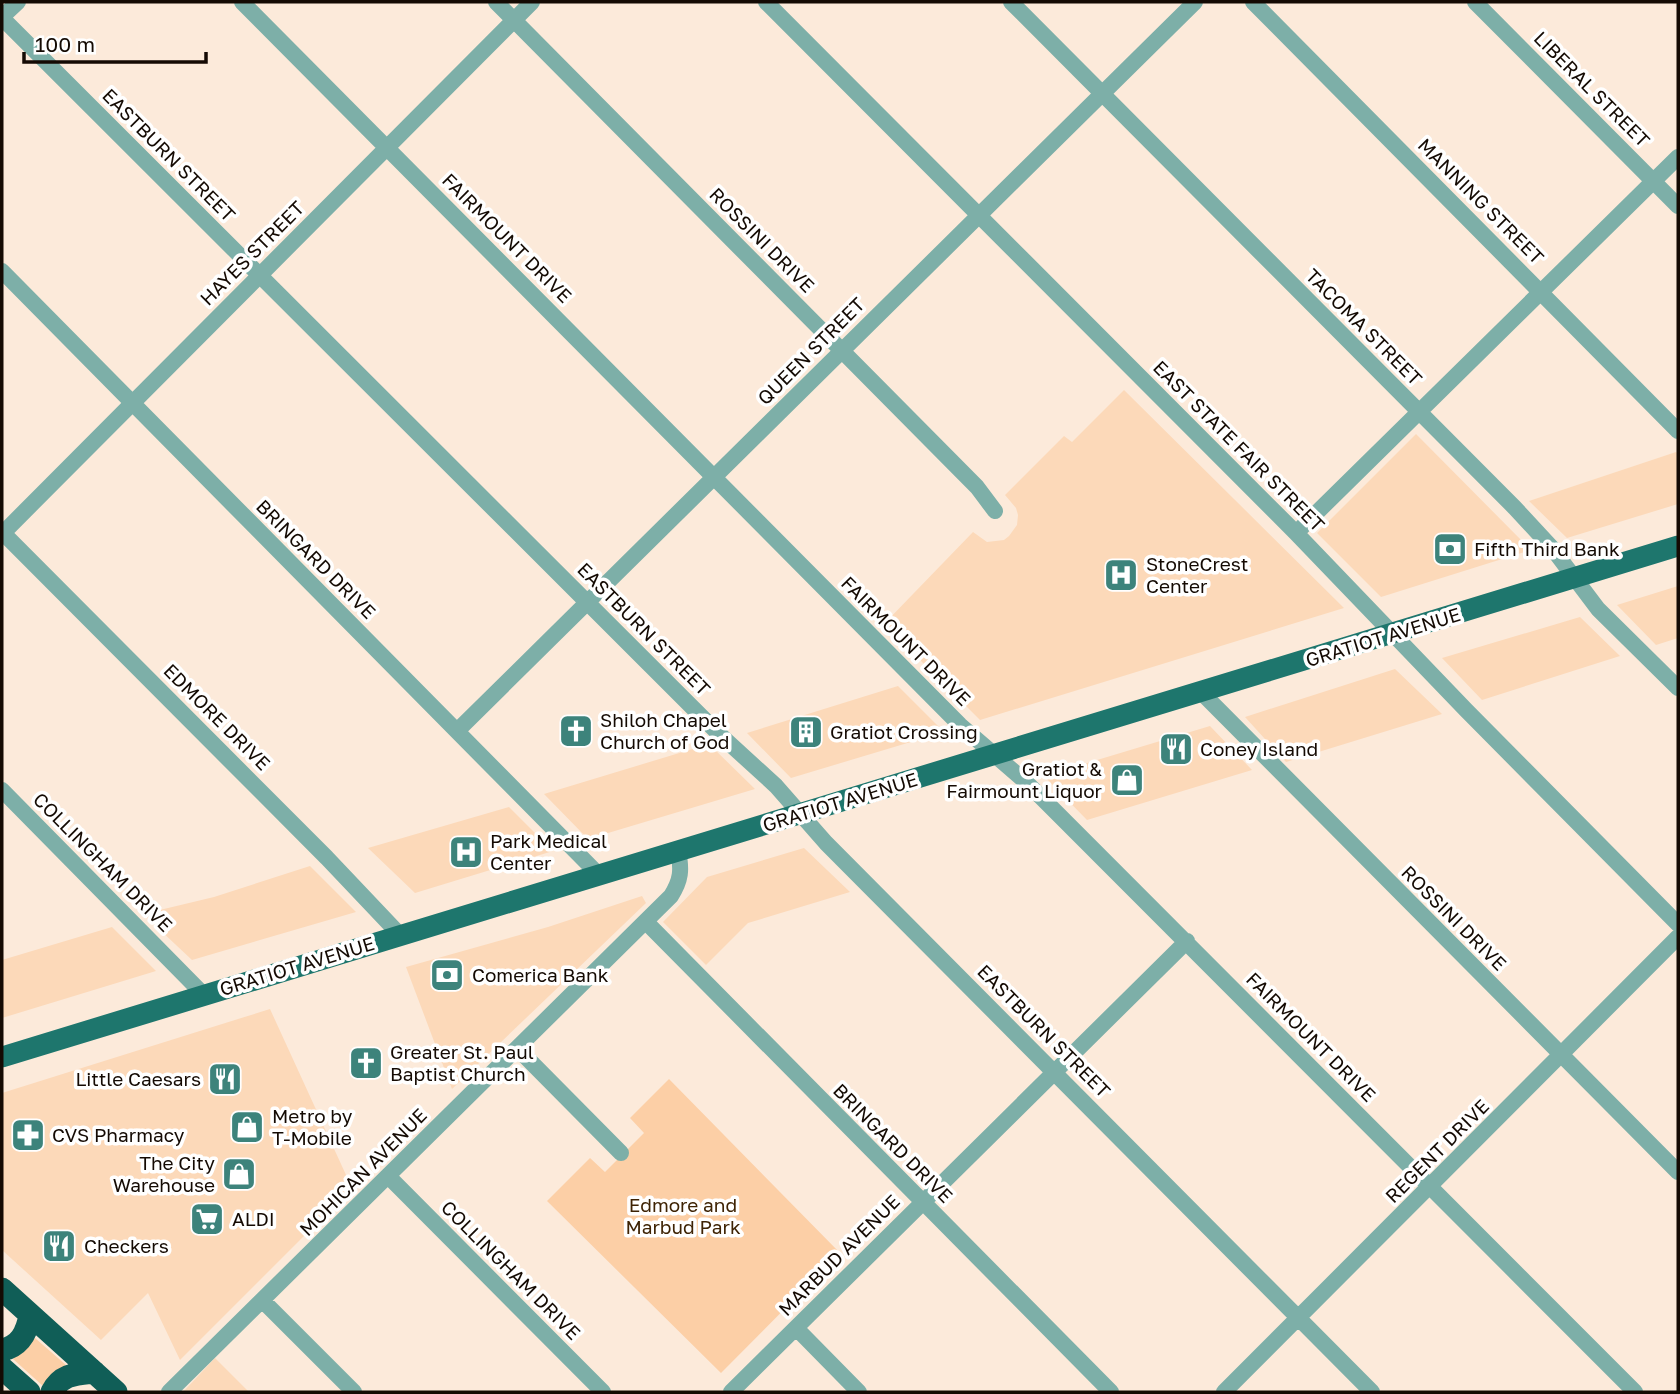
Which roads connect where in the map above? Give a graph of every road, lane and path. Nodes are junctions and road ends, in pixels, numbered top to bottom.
1 (18, 2) edge
2 (242, 2) edge
3 (496, 2) edge
4 (531, 2) edge
5 (766, 2) edge
6 (1011, 2) edge
7 (1195, 2) edge
8 (1253, 2) edge
9 (1475, 2) edge
10 (2, 18) edge
11 (514, 20) junction
12 (1102, 93) junction
13 (387, 146) junction
14 (1678, 157) edge
15 (1653, 181) junction
16 (1678, 206) edge
17 (978, 215) junction
18 (2, 271) edge
19 (259, 275) junction
20 (1541, 292) junction
21 (842, 350) junction
22 (132, 403) junction
23 (1419, 412) junction
24 (1678, 431) edge
25 (714, 476) junction
26 (995, 511) dead end
27 (2, 533) edge
28 (1296, 533) junction
29 (1678, 546) edge
30 (1576, 578) junction
31 (588, 602) junction
32 (1394, 634) junction
33 (1678, 688) edge
34 (1201, 692) junction
35 (457, 731) junction
36 (996, 754) junction
37 (2, 790) edge
38 (801, 813) junction
39 (678, 851) junction
40 (600, 876) junction
41 (646, 922) junction
42 (1678, 924) edge
43 (400, 935) junction
44 (1678, 937) edge
45 (1187, 942) junction
46 (203, 994) junction
47 (518, 1049) junction
48 (3, 1055) edge
49 (1560, 1055) junction
50 (1055, 1072) junction
51 (621, 1153) dead end
52 (1678, 1172) edge
53 (389, 1177) junction
54 (1430, 1188) junction
55 (923, 1202) junction
56 (2, 1289) edge
57 (263, 1301) junction
58 (30, 1315) junction
59 (1299, 1319) junction
60 (796, 1328) junction
61 (2, 1350) edge
62 (2, 1368) edge
63 (94, 1372) junction
64 (29, 1392) edge
65 (52, 1392) edge
66 (116, 1392) edge
67 (169, 1392) edge
68 (354, 1392) edge
69 (603, 1392) edge
70 (731, 1392) edge
71 (859, 1392) edge
72 (1111, 1392) edge
73 (1224, 1392) edge
74 (1372, 1392) edge
75 (1635, 1392) edge

1 - 10 street
2 - 13 street, FAIRMOUNT DRIVE
3 - 11 street, ROSSINI DRIVE
4 - 11 street, HAYES STREET
5 - 17 street, EAST STATE FAIR STREET
6 - 12 street, TACOMA STREET
7 - 12 street, QUEEN STREET
8 - 20 street, MANNING STREET
9 - 15 street, LIBERAL STREET
10 - 19 street, EASTBURN STREET
11 - 13 street, HAYES STREET
11 - 21 street, ROSSINI DRIVE
12 - 17 street, QUEEN STREET
12 - 23 street, TACOMA STREET
13 - 19 street, HAYES STREET
13 - 25 street, FAIRMOUNT DRIVE
14 - 15 street
15 - 16 street, LIBERAL STREET
15 - 20 street
17 - 21 street, QUEEN STREET
17 - 28 street, EAST STATE FAIR STREET
18 - 22 street, BRINGARD DRIVE
19 - 22 street, HAYES STREET
19 - 31 street, EASTBURN STREET
20 - 23 street
20 - 24 street, MANNING STREET
21 - 25 street, QUEEN STREET
21 - 26 street, ROSSINI DRIVE
22 - 27 street, HAYES STREET
22 - 35 street, BRINGARD DRIVE
23 - 28 street
23 - 30 street, TACOMA STREET
25 - 31 street, QUEEN STREET
25 - 36 street, FAIRMOUNT DRIVE
27 - 43 street, EDMORE DRIVE
28 - 32 street, EAST STATE FAIR STREET
29 - 30 main road, GRATIOT AVENUE
30 - 32 main road, GRATIOT AVENUE
30 - 33 street, TACOMA STREET
31 - 35 street, QUEEN STREET
31 - 38 street, EASTBURN STREET
32 - 34 main road, GRATIOT AVENUE
32 - 42 street, EAST STATE FAIR STREET
34 - 36 main road, GRATIOT AVENUE
34 - 49 street, ROSSINI DRIVE
35 - 40 street, BRINGARD DRIVE
36 - 38 main road, GRATIOT AVENUE
36 - 45 street, FAIRMOUNT DRIVE
37 - 46 street, COLLINGHAM DRIVE
38 - 39 main road, GRATIOT AVENUE
38 - 50 street, EASTBURN STREET
39 - 40 main road, GRATIOT AVENUE
39 - 41 street, MOHICAN AVENUE
40 - 43 main road, GRATIOT AVENUE
41 - 47 street, MOHICAN AVENUE
41 - 55 street, BRINGARD DRIVE
43 - 46 main road, GRATIOT AVENUE
44 - 49 street, REGENT DRIVE
45 - 50 street, MARBUD AVENUE
45 - 54 street, FAIRMOUNT DRIVE
46 - 48 main road, GRATIOT AVENUE
47 - 51 street
47 - 53 street, MOHICAN AVENUE
49 - 52 street, ROSSINI DRIVE
49 - 54 street, REGENT DRIVE
50 - 55 street, MARBUD AVENUE
50 - 59 street, EASTBURN STREET
53 - 57 street, MOHICAN AVENUE
53 - 69 street, COLLINGHAM DRIVE
54 - 59 street, REGENT DRIVE
54 - 75 street, FAIRMOUNT DRIVE
55 - 60 street, MARBUD AVENUE
55 - 72 street, BRINGARD DRIVE
56 - 58 highway
57 - 67 street, MOHICAN AVENUE
57 - 68 street
58 - 61 highway
58 - 63 highway
59 - 73 street, REGENT DRIVE
59 - 74 street, EASTBURN STREET
60 - 70 street, MARBUD AVENUE
60 - 71 street
62 - 64 highway
63 - 65 highway
63 - 66 highway

